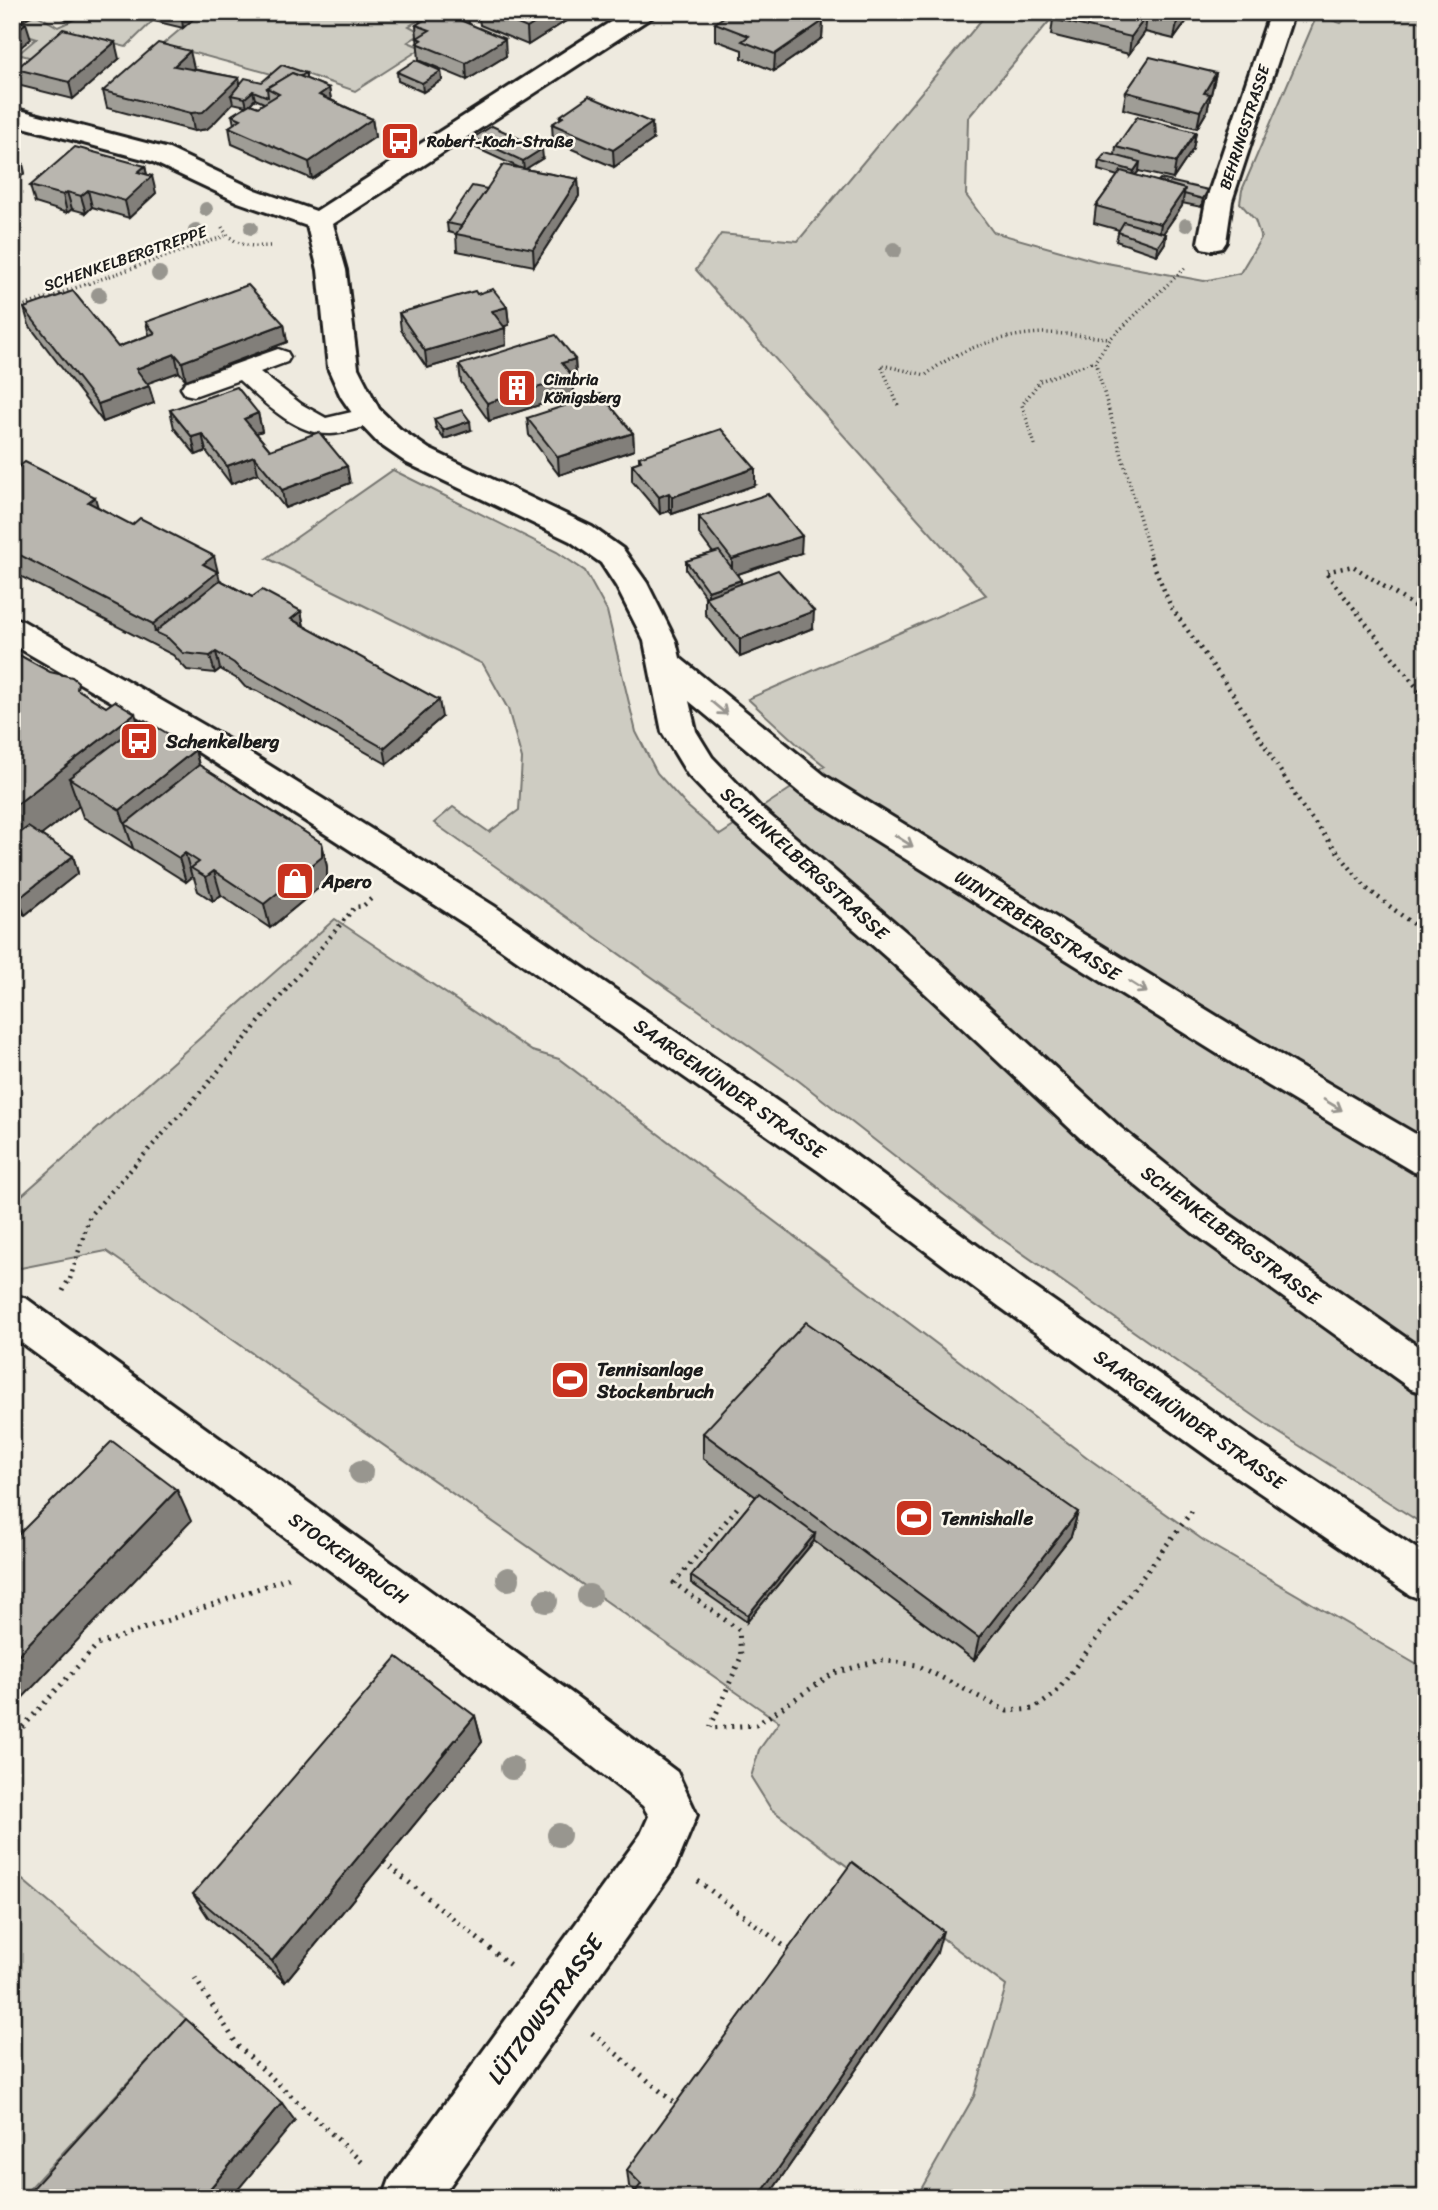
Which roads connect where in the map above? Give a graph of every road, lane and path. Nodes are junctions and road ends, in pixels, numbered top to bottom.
1 (643, 12) edge
2 (1282, 12) edge
3 (12, 116) edge
4 (319, 221) junction
5 (1212, 242) joint
6 (275, 246) dead end
7 (12, 310) edge
8 (1111, 338) junction
9 (278, 357) dead end
10 (1095, 361) junction
11 (243, 370) junction
12 (194, 388) dead end
13 (898, 405) dead end
14 (369, 416) junction
15 (1035, 445) dead end
16 (1426, 614) edge
17 (12, 629) edge
18 (667, 665) junction
19 (1426, 699) edge
20 (379, 893) dead end
21 (1426, 934) edge
22 (1426, 1160) edge
23 (25, 1321) edge
24 (1426, 1376) edge
25 (737, 1508) dead end
26 (1192, 1511) dead end
27 (348, 1557) junction
28 (1426, 1580) edge
29 (12, 1740) edge
30 (666, 1833) junction
31 (384, 1862) edge
32 (797, 1956) edge
33 (195, 1978) dead end
34 (552, 1999) junction
35 (685, 2112) edge
36 (390, 2184) edge

1 - 4 street
2 - 5 street, BEHRINGSTRASSE
3 - 4 street
4 - 14 street, SCHENKELBERGSTRASSE
5 - 8 path
6 - 7 path, SCHENKELBERGTREPPE
8 - 10 path
8 - 13 path
9 - 11 lane
10 - 15 path
10 - 21 path
11 - 12 lane
11 - 14 lane
14 - 18 street, SCHENKELBERGSTRASSE
16 - 19 path
17 - 28 street, SAARGEMÜNDER STRASSE
18 -> 22 street, WINTERBERGSTRASSE
18 - 24 street, SCHENKELBERGSTRASSE
20 - 23 path
23 - 27 street, STOCKENBRUCH
25 - 26 path
27 - 29 path
27 - 30 street, STOCKENBRUCH
30 - 32 path
30 - 34 street, LÜTZOWSTRASSE
31 - 34 path
33 - 36 path
34 - 35 path
34 - 36 street, LÜTZOWSTRASSE

